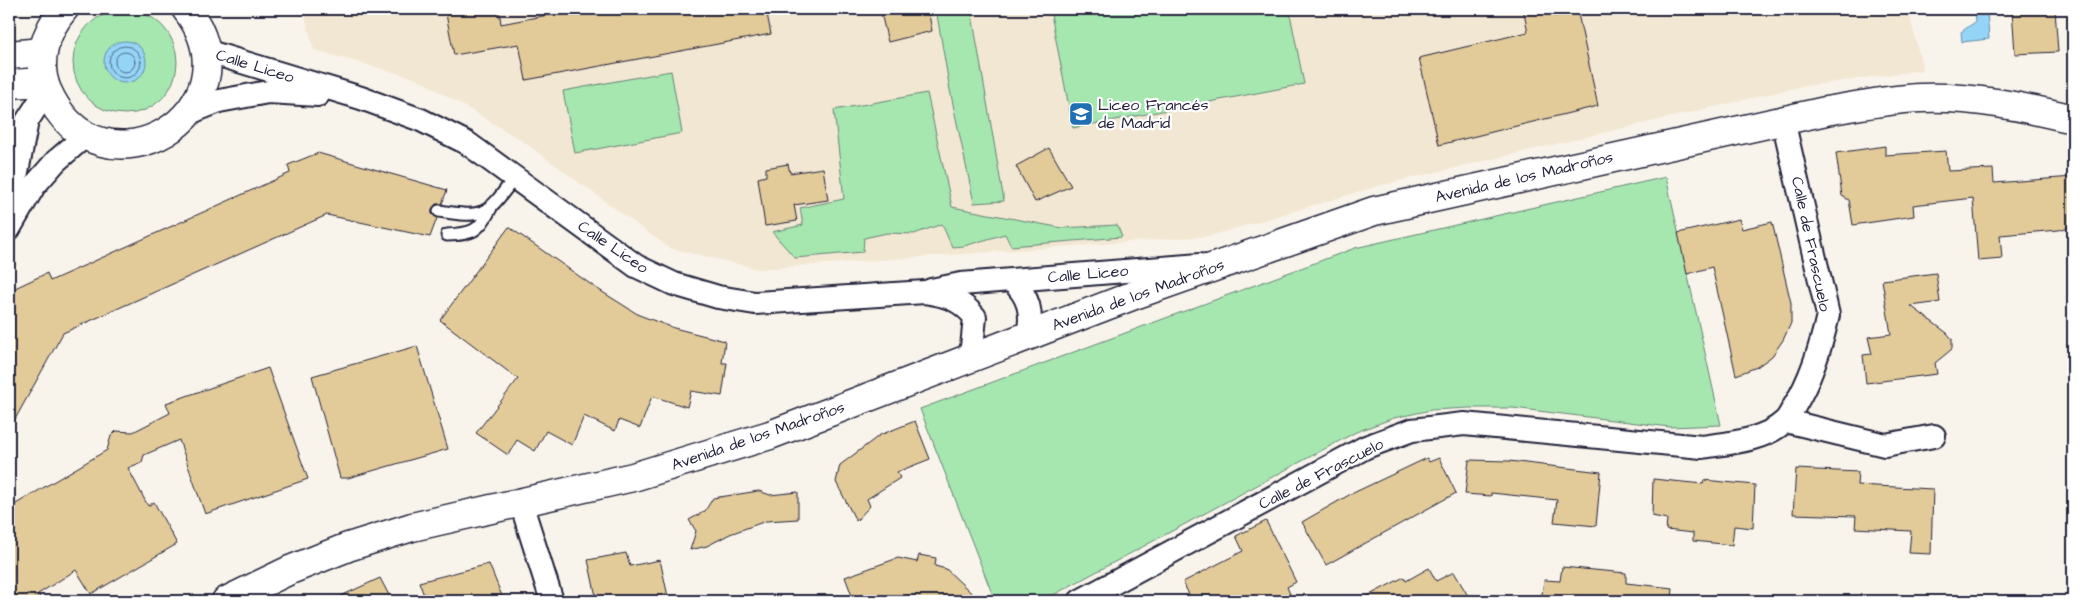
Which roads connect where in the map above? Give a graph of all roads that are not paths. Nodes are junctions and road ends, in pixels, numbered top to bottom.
1 (64, 9) edge
2 (186, 9) edge
3 (206, 51) junction
4 (42, 52) junction
5 (9, 55) edge
6 (9, 84) edge
7 (45, 86) junction
8 (361, 98) junction
9 (189, 113) junction
10 (2073, 119) edge
11 (1784, 120) junction
12 (85, 136) junction
13 (515, 177) junction
14 (491, 208) junction
15 (439, 211) dead end
16 (9, 212) edge
17 (9, 229) edge
18 (447, 236) dead end
19 (1224, 262) junction
20 (1012, 281) junction
21 (925, 292) junction
22 (1028, 336) junction
23 (968, 358) junction
24 (1786, 421) junction
25 (1934, 436) dead end
26 (521, 503) junction
27 (226, 601) edge
28 (552, 601) edge
29 (1080, 601) edge

1 - 4 street
2 - 3 street
3 - 8 street, Calle Liceo
3 - 9 street
4 - 5 street
4 - 7 street
6 - 7 street
7 - 12 street
7 - 16 street
8 - 9 street, Calle Liceo
8 - 13 street, Calle Liceo
9 - 12 street
10 - 11 street, Avenida de los Madroños
11 - 19 street, Avenida de los Madroños
11 - 24 street, Calle de Frascuelo
12 - 17 street
13 - 14 lane
13 - 21 street, Calle Liceo
14 - 15 lane
14 - 18 lane
19 - 20 street, Calle Liceo
19 - 22 street, Avenida de los Madroños
20 - 21 street, Calle Liceo
20 - 22 street
21 - 23 street, Calle Liceo
22 - 23 street, Avenida de los Madroños
23 - 26 street, Avenida de los Madroños
24 - 25 street
24 - 29 street, Calle de Frascuelo
26 - 27 street, Avenida de los Madroños
26 - 28 street

